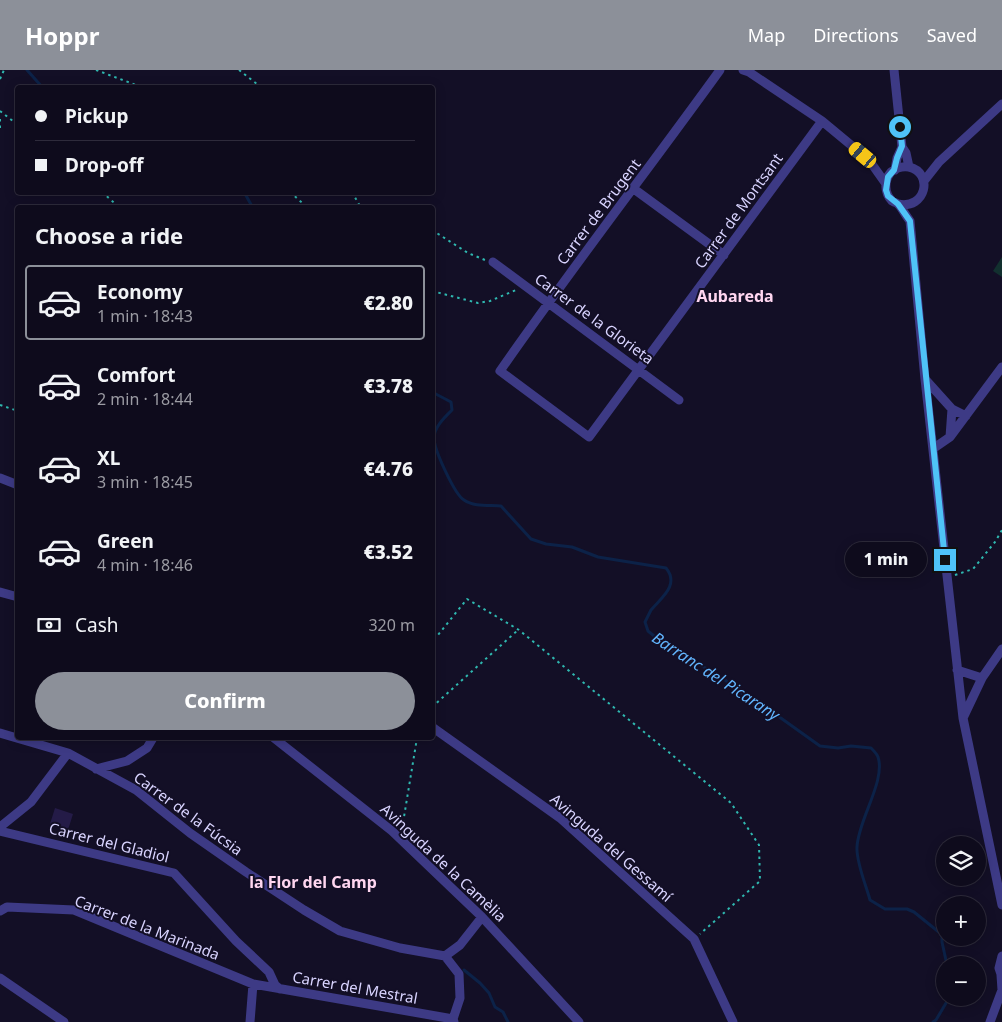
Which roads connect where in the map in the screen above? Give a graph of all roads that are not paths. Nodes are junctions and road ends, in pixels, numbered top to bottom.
1 (720, 70) edge
2 (743, 70) edge
3 (894, 70) edge
4 (1002, 104) edge
5 (822, 121) junction
6 (902, 146) junction
7 (869, 160) junction
8 (939, 162) junction
9 (912, 168) junction
10 (893, 171) junction
11 (924, 181) junction
12 (886, 184) junction
13 (634, 189) junction
14 (918, 200) junction
15 (898, 204) junction
16 (910, 221) junction
17 (724, 255) junction
18 (496, 264) road end
19 (548, 303) junction
20 (1002, 367) edge
21 (639, 369) junction
22 (925, 379) junction
23 (679, 400) dead end
24 (952, 409) junction
25 (966, 416) junction
26 (589, 437) joint
27 (950, 437) junction
28 (934, 448) junction
29 (0, 478) edge
30 (15, 484) edge
31 (0, 592) edge
32 (15, 596) edge
33 (1002, 649) edge
34 (957, 670) junction
35 (982, 678) junction
36 (963, 718) junction
37 (435, 729) edge
38 (0, 733) edge
39 (15, 737) edge
40 (24, 740) edge
41 (152, 740) edge
42 (277, 740) edge
43 (68, 753) junction
44 (96, 769) junction
45 (0, 827) edge
46 (0, 831) edge
47 (1002, 902) edge
48 (0, 911) edge
49 (482, 917) junction
50 (445, 956) junction
51 (1002, 956) edge
52 (1002, 976) edge
53 (0, 978) edge
54 (253, 984) junction
55 (280, 989) junction
56 (1002, 1009) edge
57 (454, 1021) edge
58 (64, 1022) edge
59 (250, 1022) edge
60 (580, 1022) edge
61 (733, 1022) edge
62 (991, 1022) edge

1 - 13 street, Carrer de Brugent
2 - 5 street
3 - 6 street
4 - 8 street
5 - 7 street
5 - 17 street, Carrer de Montsant
6 - 9 street
6 - 10 street
7 - 10 street
7 - 12 street
8 - 9 street
8 - 11 street
9 - 10 street
9 - 11 street
10 - 12 street
11 - 14 street
12 - 15 street
13 - 17 street
13 - 19 street, Carrer de Brugent
14 - 15 street
14 - 16 street
15 - 16 street
16 - 22 street
17 - 21 street, Carrer de Montsant
18 - 19 street, Carrer de la Glorieta
19 - 21 street, Carrer de la Glorieta
19 - 26 street, Carrer de Brugent
20 - 25 street
21 - 23 street, Carrer de la Glorieta
21 - 26 street, Carrer de Montsant
22 - 24 street
22 - 28 street
24 - 25 street
24 - 27 street
25 - 27 street
27 - 28 street
28 - 34 street
29 - 30 street
31 - 32 street
33 - 35 street
34 - 35 street
34 - 36 street
35 - 36 street
36 - 47 street
37 - 61 street, Avinguda del Gessamí
38 - 39 street, Carrer de la Fúcsia
40 - 43 street, Carrer de la Fúcsia
41 - 44 street
42 - 49 street, Avinguda de la Camèlia
43 - 44 street, Carrer de la Fúcsia
43 - 45 street
44 - 50 street, Carrer de la Fúcsia
46 - 55 street, Carrer del Gladiol
48 - 54 street, Carrer de la Marinada
49 - 50 street
49 - 60 street, Avinguda de la Camèlia
50 - 57 street
51 - 52 street
52 - 62 street
53 - 58 street
54 - 55 street, Carrer del Mestral
54 - 59 street
55 - 57 street, Carrer del Mestral
56 - 62 street

